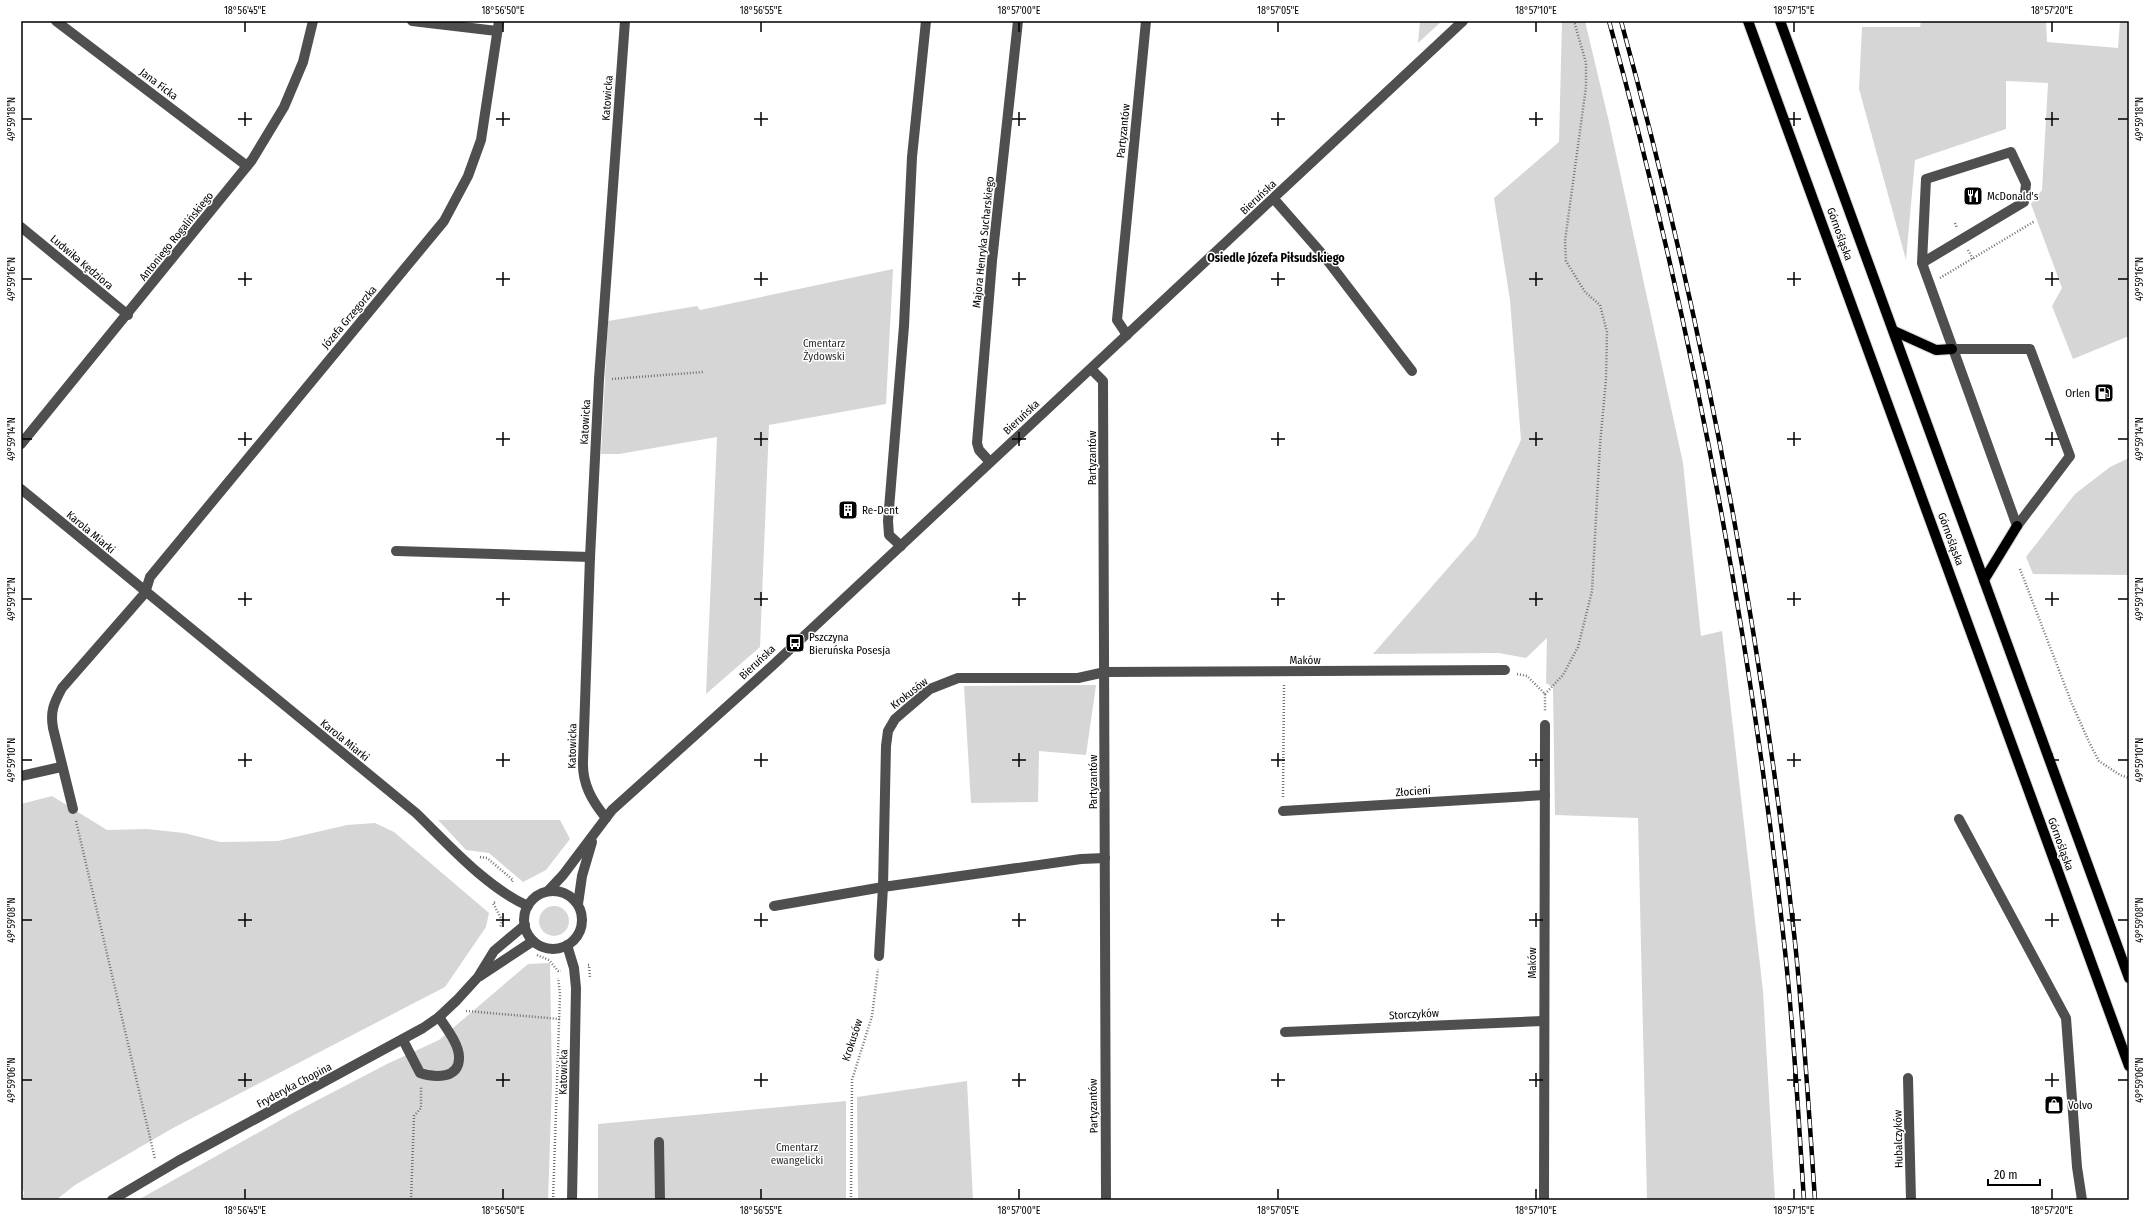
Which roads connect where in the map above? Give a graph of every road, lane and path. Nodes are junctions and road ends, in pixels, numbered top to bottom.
1 (56, 21) edge
2 (314, 21) edge
3 (412, 21) edge
4 (625, 21) edge
5 (926, 21) edge
6 (1018, 21) edge
7 (1146, 21) edge
8 (1463, 21) edge
9 (1574, 21) edge
10 (1748, 21) edge
11 (1780, 21) edge
12 (498, 26) edge
13 (247, 166) junction
14 (1274, 199) junction
15 (2035, 222) dead end
16 (21, 227) edge
17 (1922, 263) junction
18 (1936, 280) dead end
19 (128, 316) junction
20 (1894, 331) junction
21 (1127, 335) junction
22 (1952, 349) junction
23 (1091, 368) junction
24 (1412, 371) dead end
25 (703, 372) dead end
26 (599, 379) junction
27 (21, 444) edge
28 (990, 462) junction
29 (21, 489) edge
30 (2017, 526) junction
31 (901, 546) junction
32 (396, 551) dead end
33 (590, 556) junction
34 (2020, 569) dead end
35 (1984, 580) junction
36 (145, 593) junction
37 (1505, 670) joint
38 (1105, 672) junction
39 (1284, 672) junction
40 (1544, 694) junction
41 (1545, 725) joint
42 (62, 767) junction
43 (21, 776) edge
44 (2129, 778) edge
45 (1545, 795) junction
46 (73, 809) joint
47 (1283, 812) joint
48 (606, 818) junction
49 (1960, 819) dead end
50 (596, 831) junction
51 (1105, 858) junction
52 (883, 887) junction
53 (548, 891) junction
54 (497, 900) dead end
55 (578, 904) junction
56 (528, 906) junction
57 (774, 906) dead end
58 (525, 925) junction
59 (498, 931) dead end
60 (533, 941) junction
61 (567, 945) junction
62 (879, 956) joint
63 (478, 977) junction
64 (558, 978) dead end
65 (2129, 978) edge
66 (464, 1010) dead end
67 (439, 1017) junction
68 (560, 1019) junction
69 (1543, 1020) junction
70 (1285, 1032) dead end
71 (403, 1040) junction
72 (2129, 1066) edge
73 (420, 1073) junction
74 (1908, 1078) dead end
75 (659, 1142) dead end
76 (156, 1160) dead end
77 (112, 1200) edge
78 (411, 1200) edge
79 (553, 1200) edge
80 (572, 1200) edge
81 (660, 1200) edge
82 (851, 1200) edge
83 (1106, 1200) edge
84 (1544, 1200) edge
85 (1911, 1200) edge
86 (2082, 1200) edge

1 - 13 street, Jana Ficka
2 - 13 street, Antoniego Rogalińskiego
3 - 12 street
4 - 26 street, Katowicka
5 - 31 street
6 - 28 street, Majora Henryka Sucharskiego
7 - 21 street, Partyzantów
8 - 14 street, Bieruńska
9 - 40 path
10 - 72 main road, Górnośląska
11 - 20 main road, Górnośląska
12 - 36 street, Józefa Grzegorzka
13 - 19 street, Antoniego Rogalińskiego
14 - 21 street, Bieruńska
14 - 24 street
15 - 18 path
16 - 19 street, Ludwika Kędziora
17 - 17 street
17 - 22 street
19 - 27 street, Antoniego Rogalińskiego
20 - 22 main road
20 - 35 main road, Górnośląska
21 - 23 street, Bieruńska
22 - 30 street
22 - 30 street
23 - 28 street, Bieruńska
23 - 38 street, Partyzantów
25 - 26 path
26 - 33 street, Katowicka
28 - 31 street, Bieruńska
29 - 36 street, Karola Miarki
30 - 35 main road
31 - 48 street, Bieruńska
32 - 33 street
33 - 48 street, Katowicka
34 - 44 path
35 - 65 main road, Górnośląska
36 - 42 street
36 - 56 street, Karola Miarki
37 - 39 street, Maków
37 - 40 path
38 - 39 street, Maków
38 - 51 street, Partyzantów
38 - 52 street, Krokusów
39 - 47 path
40 - 41 path
41 - 45 street, Maków
42 - 43 street
42 - 46 street
45 - 47 street, Złocieni
45 - 69 street, Maków
46 - 76 path
48 - 50 street, Bieruńska
49 - 86 street
50 - 53 street, Bieruńska
50 - 55 street, Bieruńska
51 - 52 street
51 - 83 street, Partyzantów
52 - 57 street
52 - 62 street, Krokusów
53 - 55 street
53 - 56 street
54 - 59 path
55 - 61 street
56 - 58 street
58 - 60 street
58 - 63 street, Fryderyka Chopina
60 - 61 street
60 - 63 street, Fryderyka Chopina
61 - 80 street, Katowicka
62 - 82 path, Krokusów
63 - 67 street, Fryderyka Chopina
64 - 68 path
66 - 68 path
67 - 71 street, Fryderyka Chopina
67 - 73 street
68 - 79 path
69 - 70 street, Storczyków
69 - 84 street, Maków
71 - 73 street
71 - 77 street, Fryderyka Chopina
73 - 78 path
74 - 85 street, Hubalczyków
75 - 81 street

